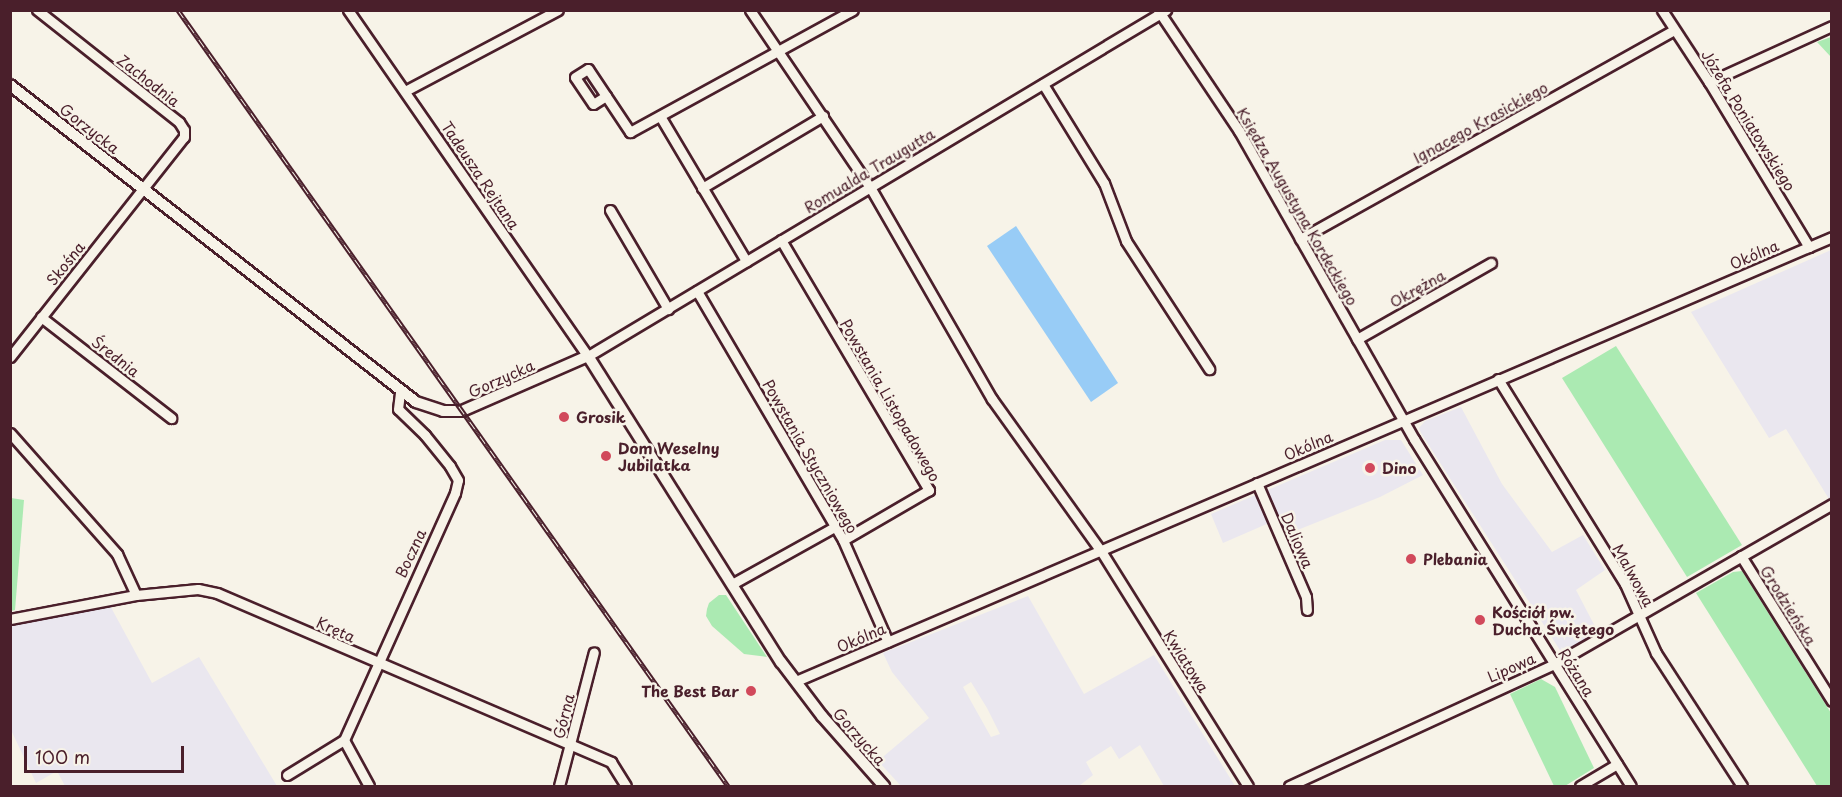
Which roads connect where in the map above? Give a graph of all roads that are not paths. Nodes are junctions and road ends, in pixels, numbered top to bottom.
1 (37, 10) edge
2 (348, 10) edge
3 (558, 10) edge
4 (750, 10) edge
5 (853, 10) edge
6 (1662, 10) edge
7 (1162, 12) edge
8 (1832, 26) edge
9 (1674, 30) junction
10 (778, 51) junction
11 (1709, 81) junction
12 (1043, 84) junction
13 (10, 85) edge
14 (405, 91) junction
15 (606, 96) dead end
16 (660, 116) junction
17 (823, 116) junction
18 (870, 187) junction
19 (702, 188) junction
20 (144, 190) junction
21 (610, 210) dead end
22 (1832, 237) edge
23 (1300, 239) junction
24 (781, 240) junction
25 (1809, 247) junction
26 (746, 261) junction
27 (1491, 263) dead end
28 (697, 291) junction
29 (668, 309) junction
30 (41, 317) junction
31 (1357, 339) junction
32 (588, 356) junction
33 (10, 357) edge
34 (1209, 369) dead end
35 (1498, 379) junction
36 (400, 392) junction
37 (171, 418) dead end
38 (1403, 421) junction
39 (10, 433) edge
40 (1257, 483) junction
41 (1832, 504) edge
42 (836, 526) junction
43 (843, 540) junction
44 (1101, 551) junction
45 (1741, 556) junction
46 (732, 584) junction
47 (136, 595) junction
48 (1308, 610) dead end
49 (1640, 616) junction
50 (10, 619) edge
51 (888, 642) junction
52 (594, 652) dead end
53 (376, 663) junction
54 (1554, 664) junction
55 (796, 681) junction
56 (1832, 701) edge
57 (344, 740) junction
58 (571, 745) junction
59 (1617, 764) junction
60 (287, 775) dead end
61 (369, 786) edge
62 (559, 786) edge
63 (626, 786) edge
64 (884, 786) edge
65 (1248, 786) edge
66 (1288, 786) edge
67 (1580, 786) edge
68 (1631, 786) edge
69 (1742, 786) edge

1 - 20 street, Zachodnia
2 - 14 street, Tadeusza Rejtana
3 - 14 street
4 - 10 street, Kwiatowa
5 - 10 street
6 - 9 street, Józefa Poniatowskiego
7 - 12 street, Romualda Traugutta
7 - 23 street, Księdza Augustyna Kordeckiego
8 - 11 street
9 - 11 street, Józefa Poniatowskiego
9 - 23 street, Ignacego Krasickiego
10 - 16 street
10 - 17 street, Kwiatowa
11 - 25 street, Józefa Poniatowskiego
12 - 18 street, Romualda Traugutta
12 - 34 street
13 - 20 street, Gorzycka
14 - 32 street, Tadeusza Rejtana
15 - 16 street
16 - 19 street
17 - 18 street, Kwiatowa
17 - 19 street
18 - 24 street, Romualda Traugutta
18 - 44 street, Kwiatowa
19 - 26 street
20 - 30 street, Skośna
20 - 36 street, Gorzycka
21 - 29 street
22 - 25 street, Okólna
23 - 31 street, Księdza Augustyna Kordeckiego
24 - 26 street, Romualda Traugutta
24 - 43 street, Powstania Listopadowego
25 - 35 street, Okólna
26 - 28 street, Romualda Traugutta
27 - 31 street, Okrężna
28 - 29 street, Romualda Traugutta
28 - 42 street, Powstania Styczniowego
29 - 32 street, Romualda Traugutta
30 - 33 street, Skośna
30 - 37 street, Średnia
31 - 38 street, Księdza Augustyna Kordeckiego
32 - 36 street, Gorzycka
32 - 46 street, Gorzycka
35 - 38 street, Okólna
35 - 49 street, Malwowa
36 - 53 street, Boczna
38 - 40 street, Okólna
38 - 54 street, Różana
39 - 47 street
40 - 44 street, Okólna
40 - 48 street, Daliowa
41 - 45 street, Lipowa
42 - 43 street, Powstania Styczniowego
42 - 46 street
43 - 51 street, Powstania Styczniowego
44 - 51 street, Okólna
44 - 65 street, Kwiatowa
45 - 49 street, Lipowa
45 - 56 street, Grodzieńska
46 - 55 street, Gorzycka
47 - 50 street, Kręta
47 - 53 street, Kręta
49 - 54 street, Lipowa
49 - 69 street, Malwowa
51 - 55 street, Okólna
52 - 58 street, Górna
53 - 57 street, Boczna
53 - 58 street, Kręta
54 - 59 street, Różana
54 - 66 street, Lipowa
55 - 64 street, Gorzycka
57 - 60 street
57 - 61 street
58 - 62 street, Górna
58 - 63 street, Kręta
59 - 67 street
59 - 68 street, Różana

